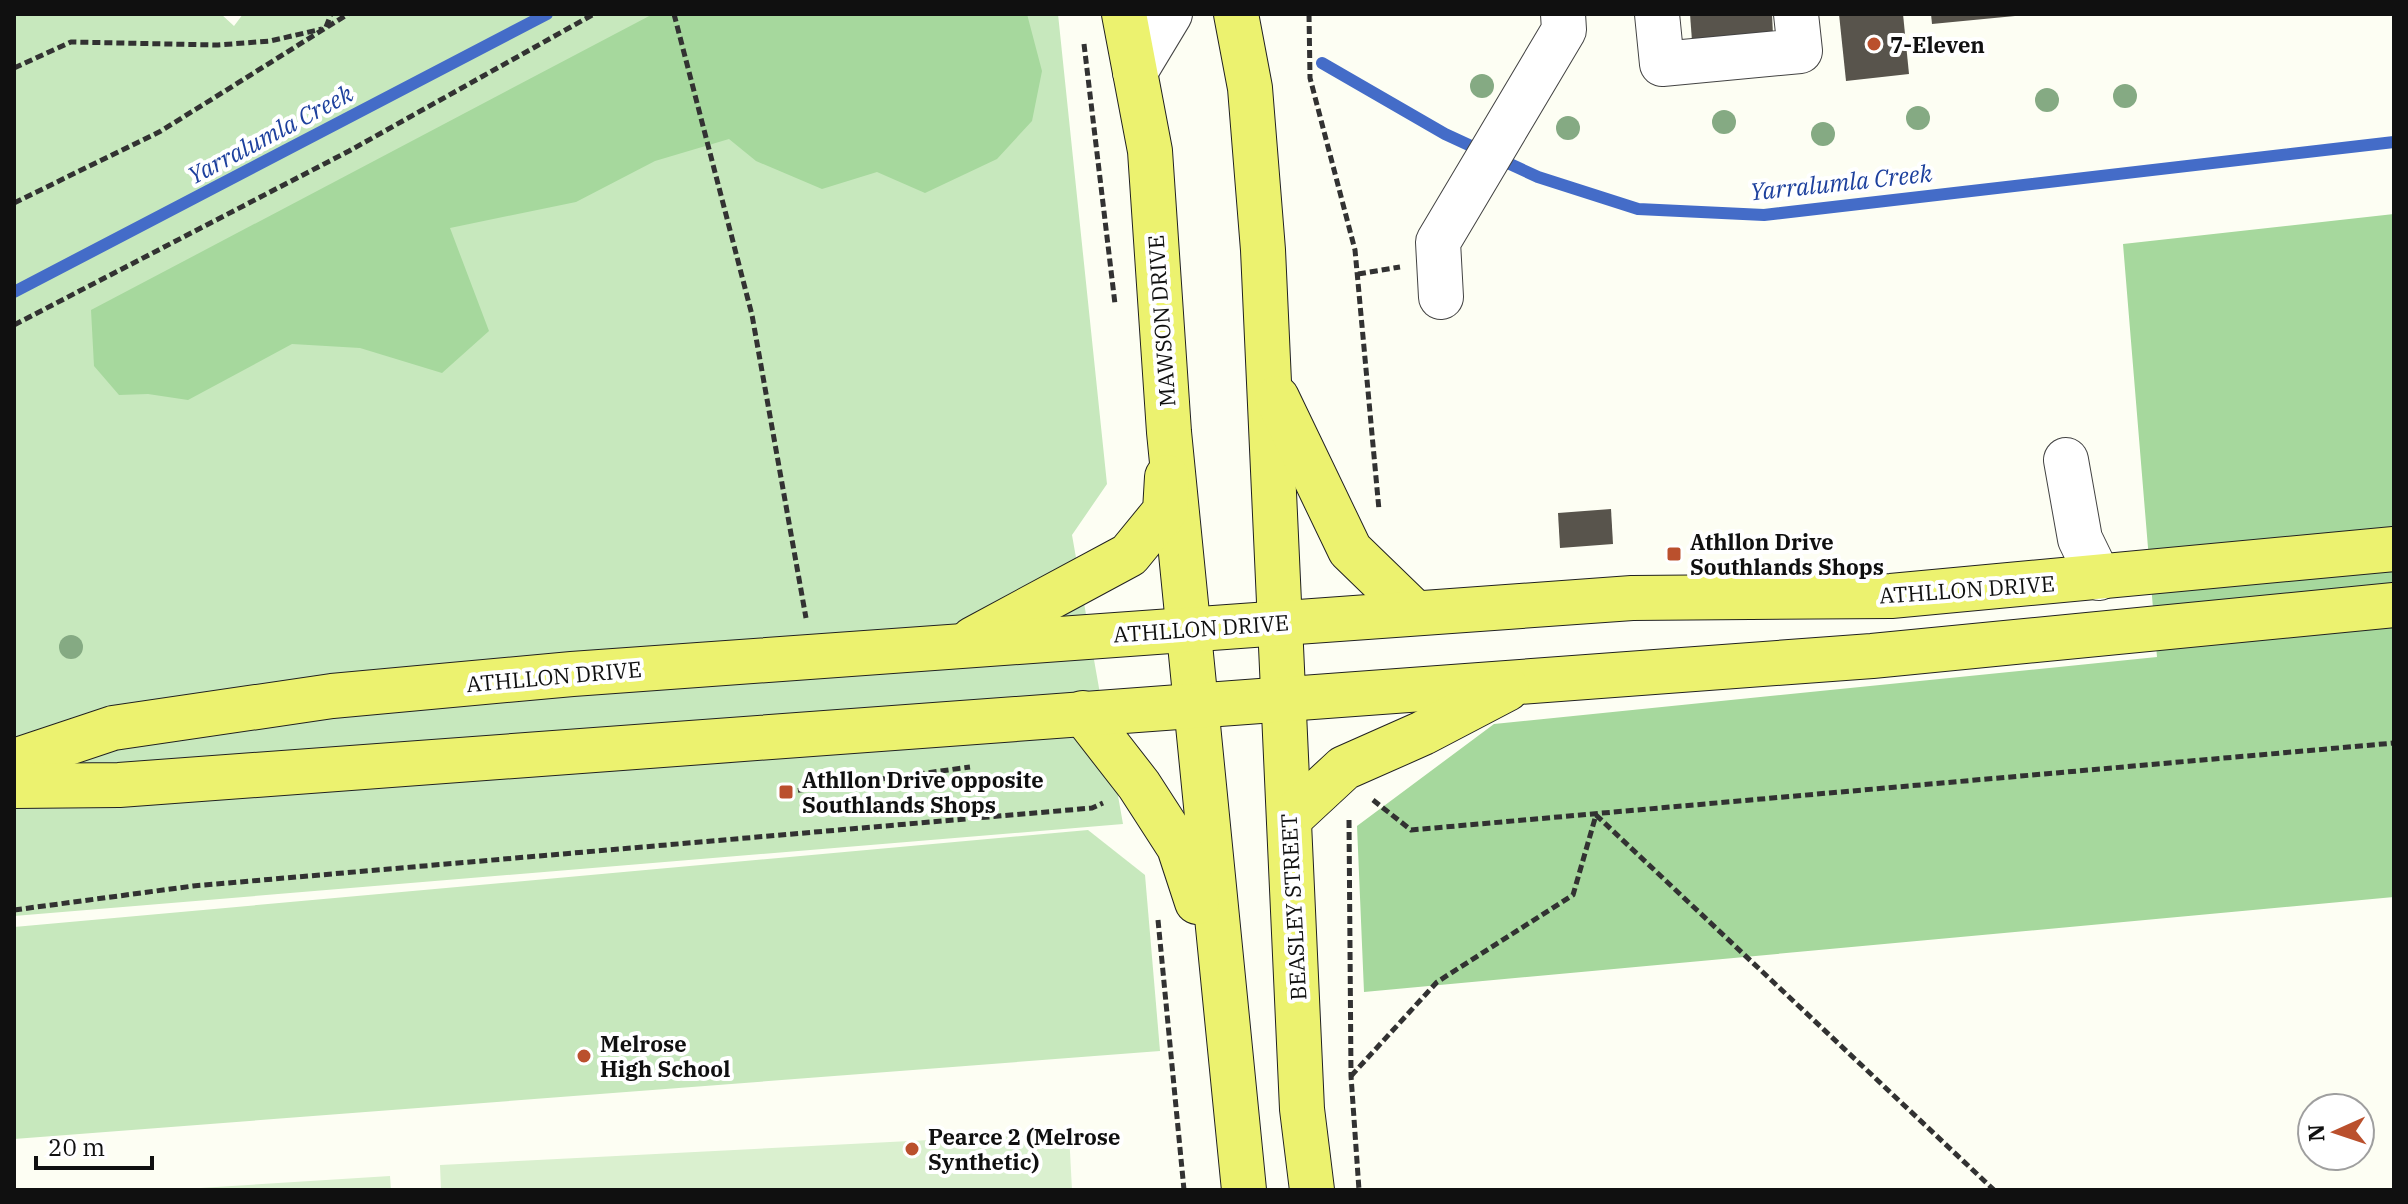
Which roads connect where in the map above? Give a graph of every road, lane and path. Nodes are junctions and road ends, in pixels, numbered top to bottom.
1 (331, 14) edge
2 (348, 14) edge
3 (594, 14) edge
4 (674, 14) edge
5 (1124, 14) edge
6 (1170, 14) edge
7 (1236, 14) edge
8 (1309, 14) edge
9 (1563, 14) edge
10 (1657, 14) edge
11 (1796, 14) edge
12 (326, 28) junction
13 (1082, 30) dead end
14 (14, 68) edge
15 (1135, 72) junction
16 (14, 203) edge
17 (1441, 297) dead end
18 (1117, 317) dead end
19 (14, 325) edge
20 (1269, 381) junction
21 (1169, 432) junction
22 (2066, 460) dead end
23 (1380, 518) dead end
24 (2394, 549) edge
25 (2099, 578) junction
26 (2394, 605) edge
27 (1415, 613) junction
28 (1280, 623) junction
29 (1188, 629) junction
30 (961, 646) junction
31 (810, 656) junction
32 (1524, 680) junction
33 (1283, 698) junction
34 (1195, 705) junction
35 (1083, 713) junction
36 (2394, 743) edge
37 (14, 761) edge
38 (972, 767) dead end
39 (14, 786) edge
40 (786, 792) dead end
41 (1092, 808) dead end
42 (1353, 812) dead end
43 (1596, 815) junction
44 (1289, 819) junction
45 (1411, 830) dead end
46 (14, 910) edge
47 (1158, 915) dead end
48 (1221, 973) junction
49 (1351, 1076) junction
50 (1184, 1190) edge
51 (1244, 1190) edge
52 (1312, 1190) edge
53 (1359, 1190) edge
54 (1994, 1190) edge

1 - 12 path
2 - 12 path
3 - 19 path
4 - 31 path
5 - 15 main road, MAWSON DRIVE
6 - 15 street
7 - 20 main road
8 - 23 path
9 - 17 street
10 - 11 street
12 - 14 path
12 - 16 path
13 - 18 path
15 - 21 main road, MAWSON DRIVE
20 - 27 main road
20 - 28 main road
21 - 29 main road, MAWSON DRIVE
21 - 30 main road
22 - 25 street
24 - 25 main road, ATHLLON DRIVE
25 - 27 main road, ATHLLON DRIVE
26 - 32 main road
27 - 28 main road, ATHLLON DRIVE
28 - 29 main road, ATHLLON DRIVE
28 - 33 main road, BEASLEY STREET
29 - 30 main road, ATHLLON DRIVE
29 - 34 main road
30 - 31 main road, ATHLLON DRIVE
31 - 37 main road, ATHLLON DRIVE
32 - 33 main road
32 - 44 main road
33 - 34 main road
33 - 44 main road, BEASLEY STREET
34 - 35 main road
34 - 48 main road
35 - 39 main road
35 - 48 main road
36 - 43 path
38 - 40 path
41 - 46 path
42 - 49 path
43 - 45 path
43 - 49 path
43 - 54 path
44 - 52 main road, BEASLEY STREET
47 - 50 path
48 - 51 main road
49 - 53 path

